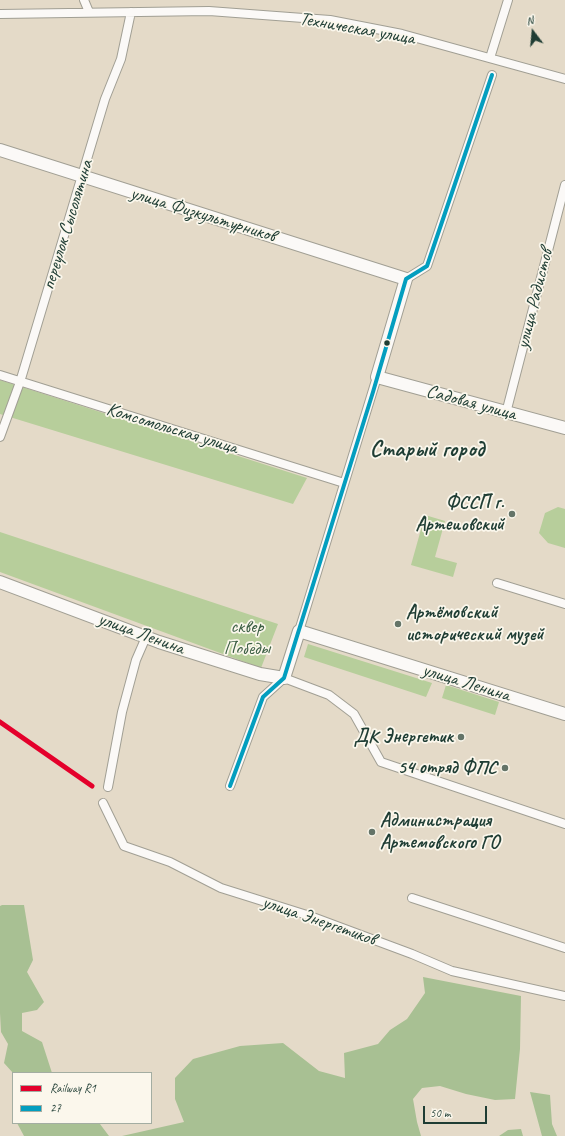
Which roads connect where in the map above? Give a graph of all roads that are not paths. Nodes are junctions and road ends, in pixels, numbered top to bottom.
1 (84, 0) edge
2 (508, 0) edge
3 (89, 12) junction
4 (131, 12) junction
5 (0, 14) edge
6 (490, 58) junction
7 (492, 75) dead end
8 (565, 79) edge
9 (0, 150) edge
10 (83, 177) junction
11 (565, 185) edge
12 (406, 279) junction
13 (0, 375) edge
14 (377, 377) junction
15 (20, 382) junction
16 (506, 413) junction
17 (565, 428) edge
18 (0, 437) edge
19 (344, 483) junction
20 (0, 582) edge
21 (497, 583) dead end
22 (565, 604) edge
23 (299, 631) junction
24 (146, 637) junction
25 (284, 678) junction
26 (565, 714) edge
27 (230, 786) dead end
28 (108, 787) dead end
29 (103, 803) dead end
30 (565, 824) edge
31 (412, 898) dead end
32 (565, 948) edge
33 (565, 996) edge

1 - 3 street
2 - 6 street
3 - 4 street, Техническая улица
3 - 5 street, Техническая улица
4 - 6 street, Техническая улица
4 - 10 street, переулок Сысолятина
6 - 8 street, Техническая улица
7 - 12 street
9 - 10 street, улица Физкультурников
10 - 12 street, улица Физкультурников
10 - 15 street, переулок Сысолятина
11 - 16 street, улица Радистов
12 - 14 street
13 - 15 street, Комсомольская улица
14 - 16 street, Садовая улица
14 - 19 street
15 - 18 street, переулок Сысолятина
15 - 19 street, Комсомольская улица
16 - 17 street, Садовая улица
19 - 23 street
20 - 24 street, улица Ленина
21 - 22 street
23 - 25 street
23 - 26 street, улица Ленина
24 - 25 street, улица Ленина
24 - 28 street
25 - 27 street
25 - 30 street
29 - 33 street, улица Энергетиков
31 - 32 street

